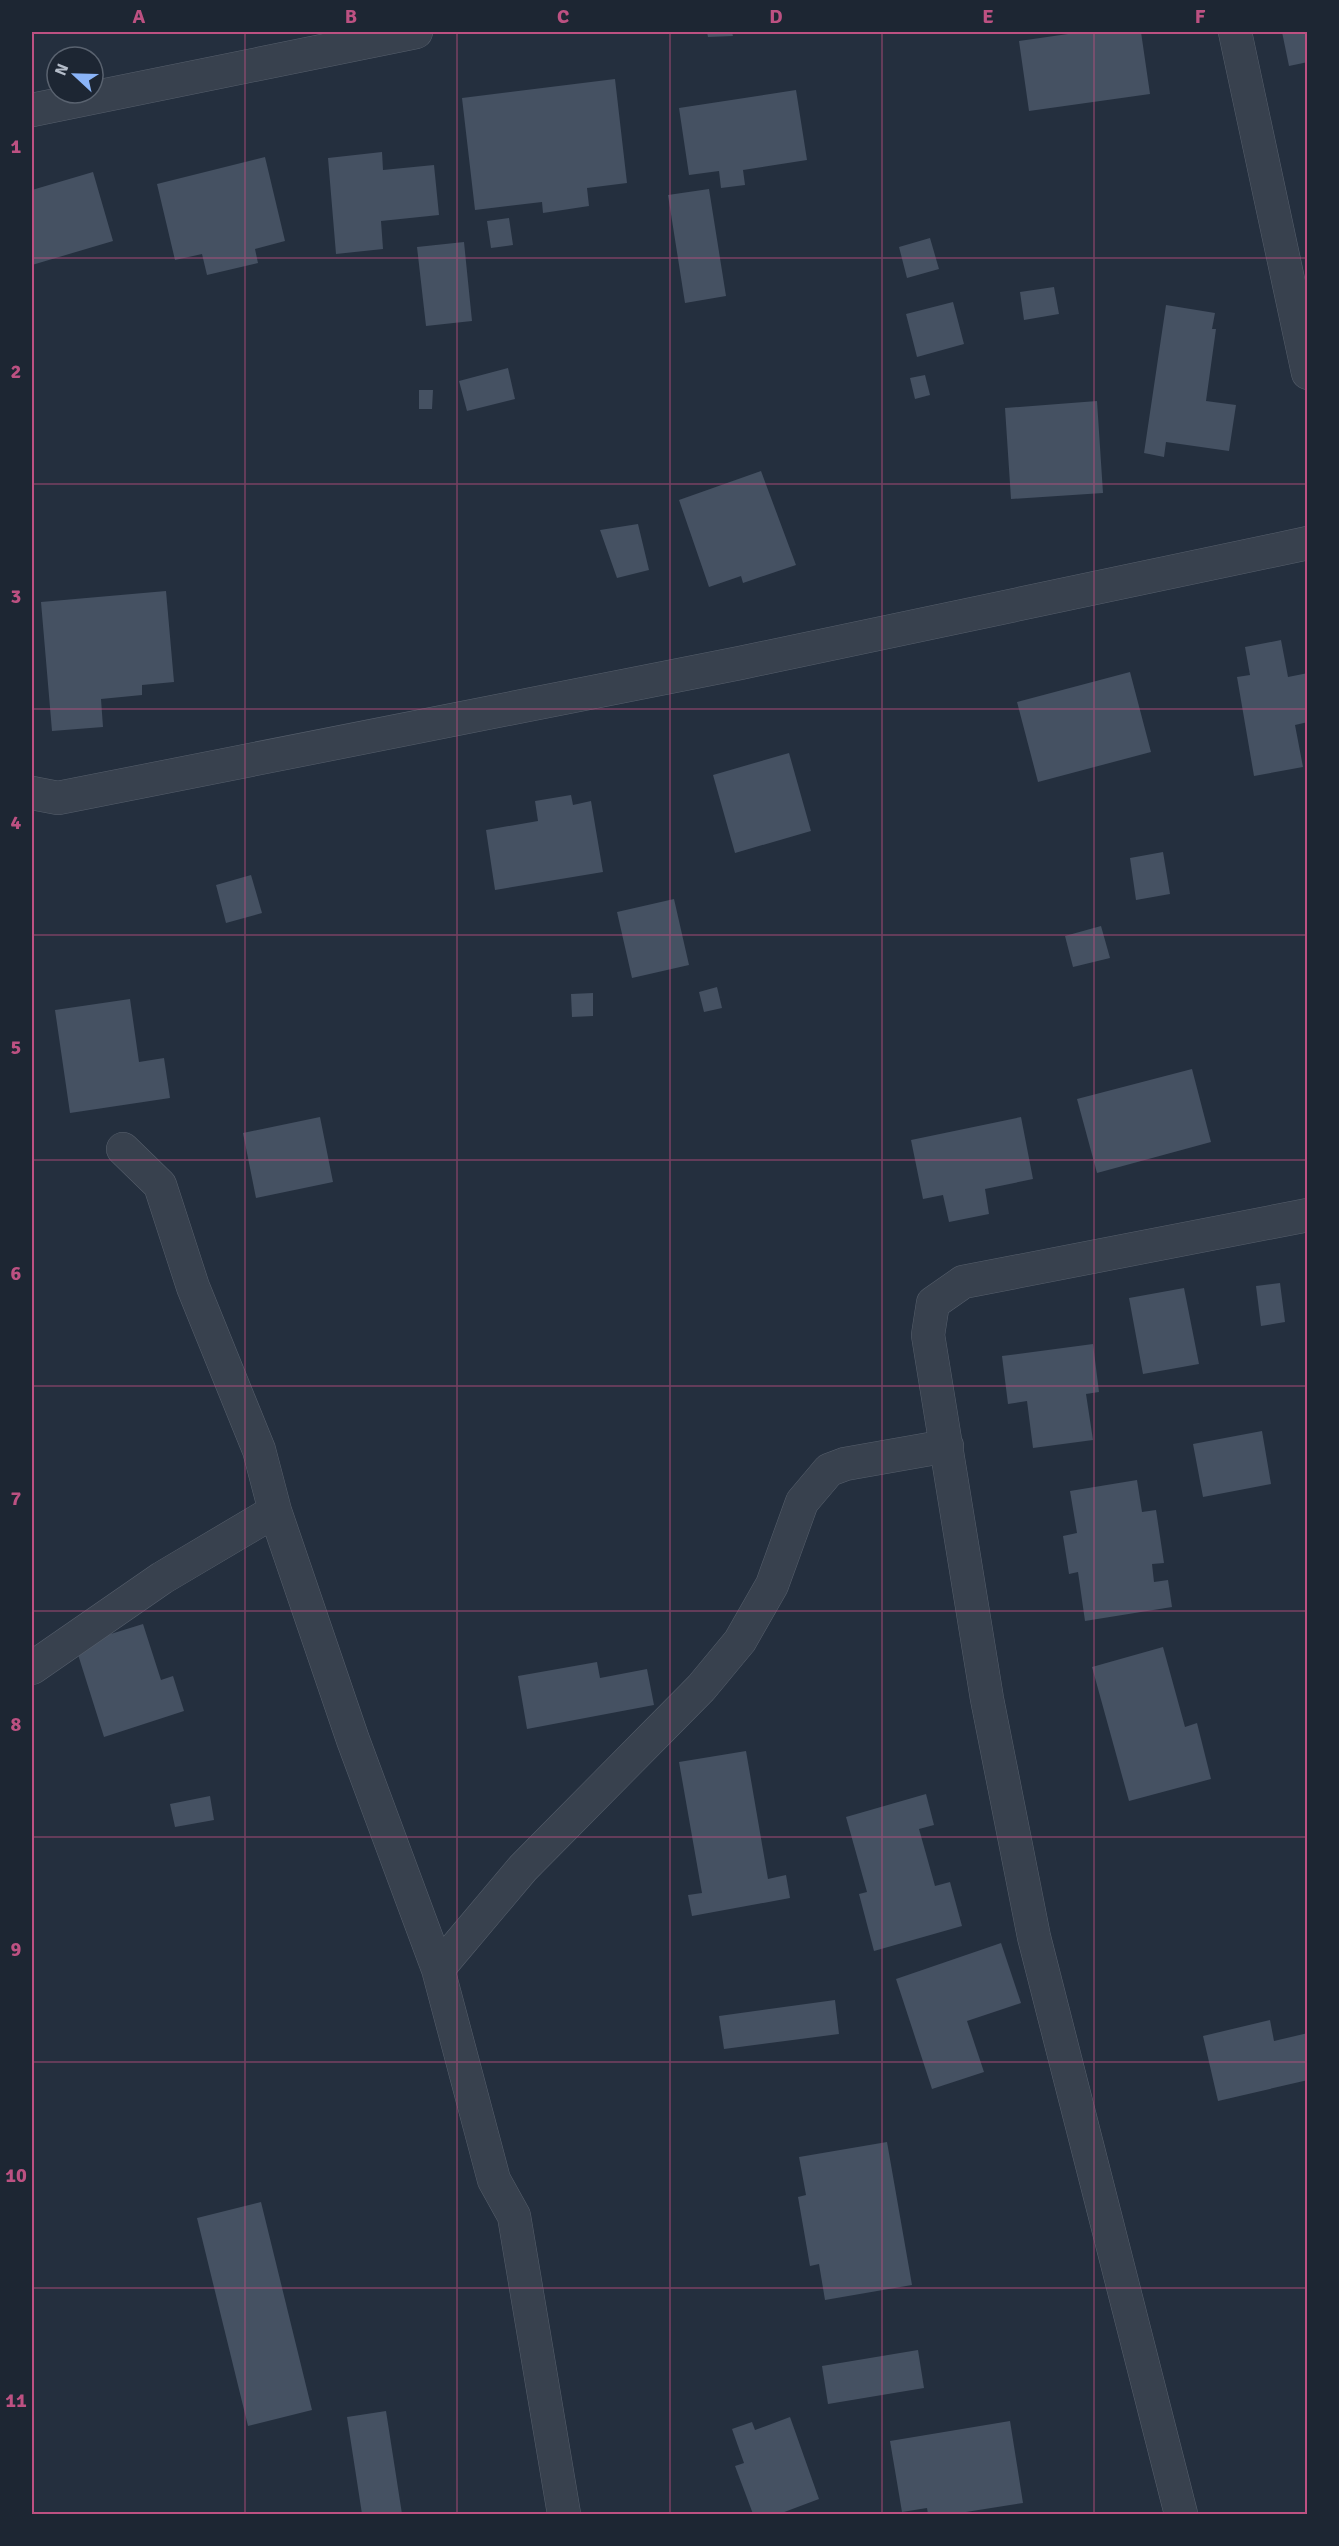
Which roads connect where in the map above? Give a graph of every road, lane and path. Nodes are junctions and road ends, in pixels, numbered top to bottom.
1 (416, 32) edge
2 (1235, 32) edge
3 (32, 110) edge
4 (1308, 373) edge
5 (1308, 543) edge
6 (32, 793) edge
7 (123, 1149) dead end
8 (1308, 1215) edge
9 (947, 1446) junction
10 (275, 1511) junction
11 (32, 1668) edge
12 (438, 1969) junction
13 (564, 2514) edge
14 (1182, 2514) edge

1 - 3 street
2 - 4 street
5 - 6 street
7 - 10 street
8 - 9 street
9 - 12 street
9 - 14 street
10 - 11 street
10 - 12 street
12 - 13 street

